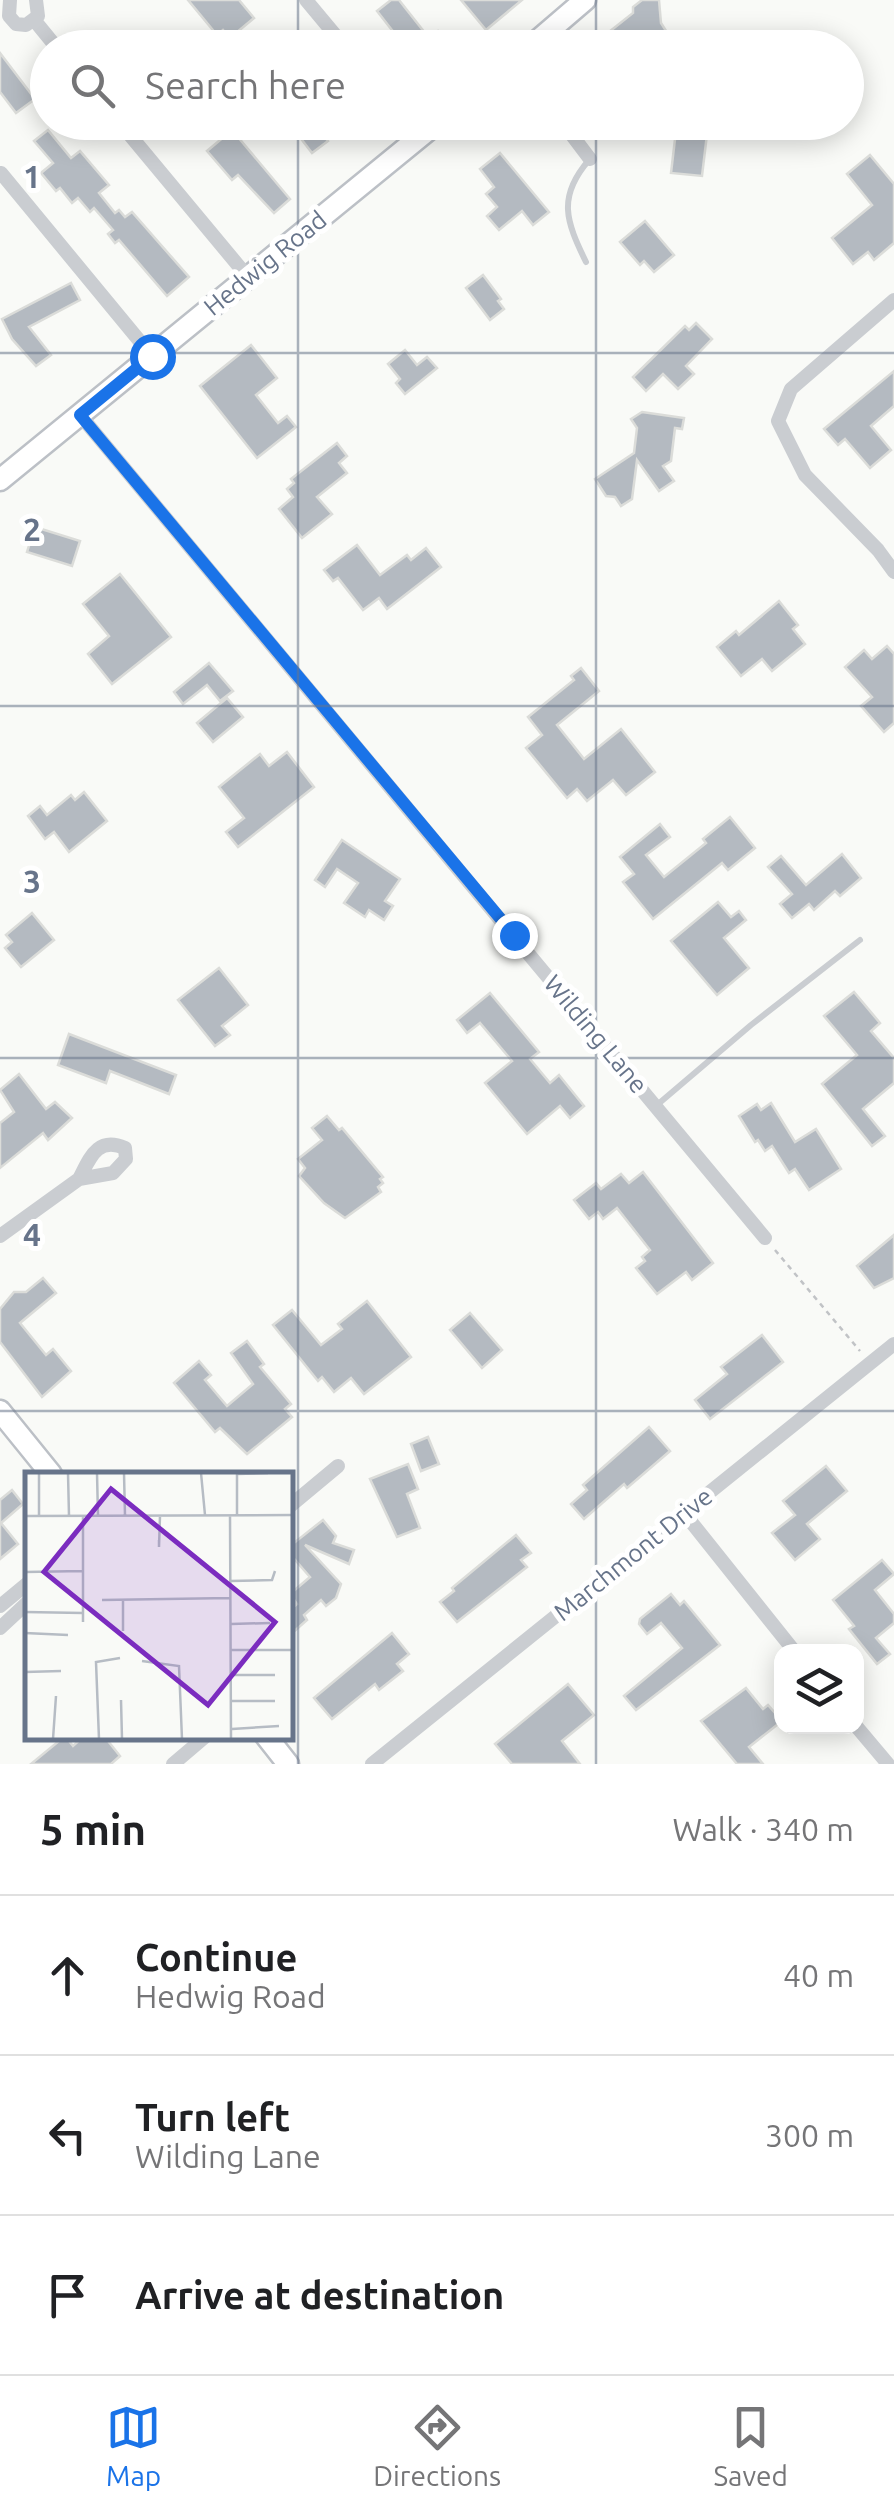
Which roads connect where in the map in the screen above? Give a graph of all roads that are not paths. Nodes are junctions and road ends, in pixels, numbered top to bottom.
1 (10, 0) edge
2 (36, 0) edge
3 (306, 0) edge
4 (582, 1) edge
5 (35, 21) junction
6 (42, 30) edge
7 (331, 30) edge
8 (549, 30) edge
9 (135, 140) edge
10 (403, 140) edge
11 (576, 140) edge
12 (590, 159) joint
13 (1, 173) edge
14 (586, 262) dead end
15 (247, 276) junction
16 (894, 300) edge
17 (152, 356) junction
18 (80, 415) junction
19 (0, 480) edge
20 (894, 572) edge
21 (860, 940) dead end
22 (656, 1106) junction
23 (79, 1180) dead end
24 (0, 1236) edge
25 (765, 1238) road end
26 (894, 1344) edge
27 (0, 1411) edge
28 (338, 1466) dead end
29 (49, 1472) edge
30 (292, 1504) edge
31 (684, 1513) junction
32 (25, 1585) edge
33 (25, 1605) edge
34 (0, 1606) edge
35 (0, 1628) edge
36 (789, 1644) edge
37 (863, 1734) edge
38 (202, 1739) edge
39 (268, 1739) edge
40 (173, 1764) edge
41 (288, 1764) edge
42 (372, 1764) edge
43 (888, 1764) edge

1 - 5 street
2 - 5 street
3 - 7 street
4 - 8 street
5 - 6 street
9 - 15 street
10 - 15 street, Hedwig Road
11 - 12 street
12 - 14 lane
13 - 17 street
15 - 17 street, Hedwig Road
16 - 20 street
17 - 18 street, Hedwig Road
18 - 19 street, Hedwig Road
18 - 22 street, Wilding Lane
21 - 22 lane
22 - 25 street, Wilding Lane
23 - 24 street
26 - 31 street, Marchmont Drive
27 - 29 street
28 - 30 street
31 - 36 street
31 - 42 street, Marchmont Drive
32 - 34 street
33 - 35 street
37 - 43 street
38 - 40 street
39 - 41 street

